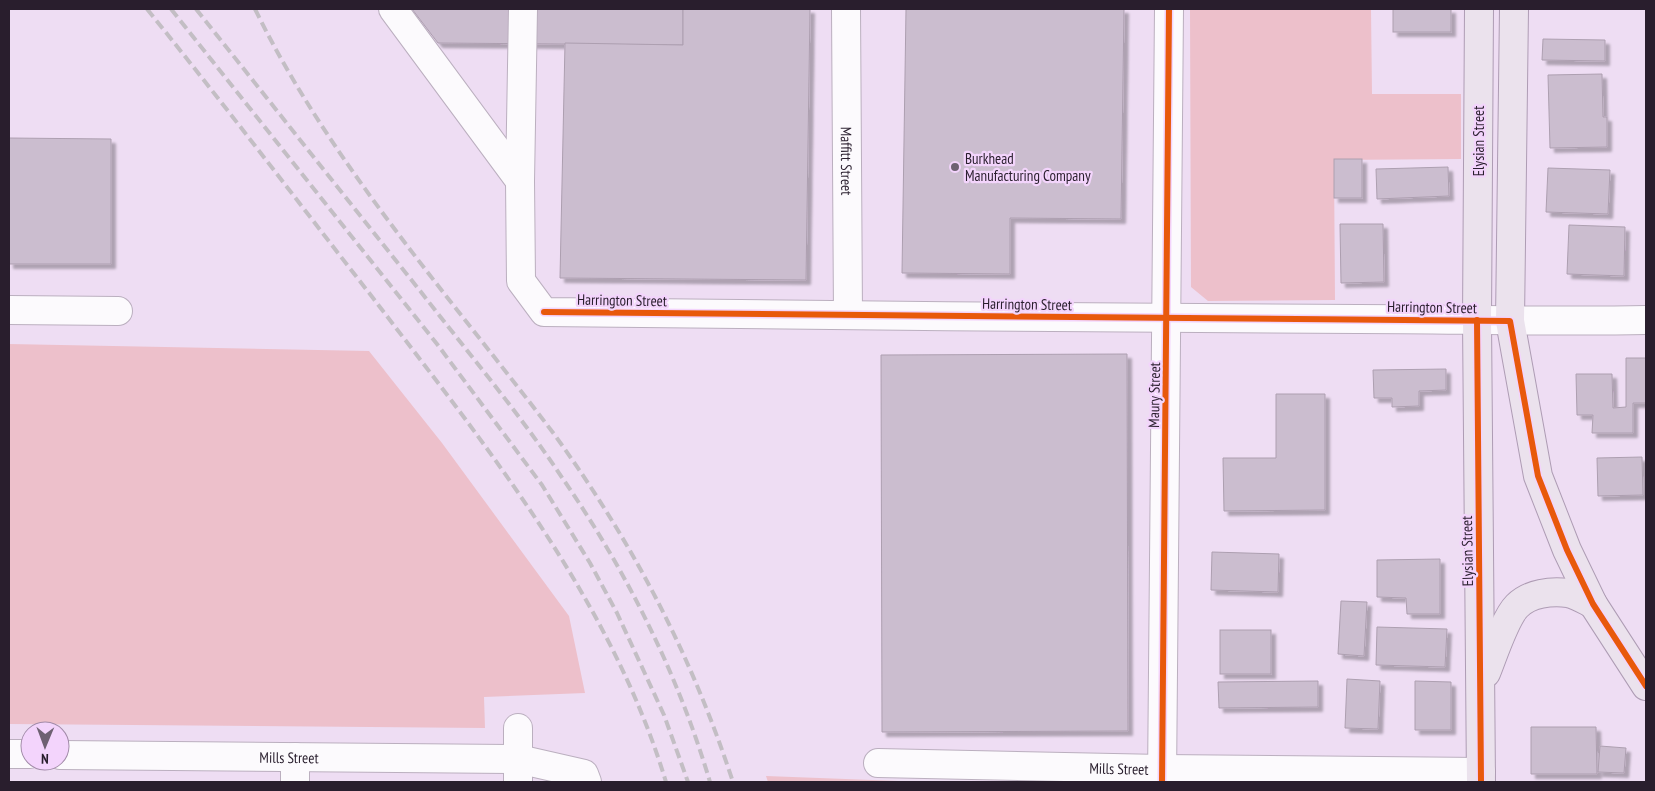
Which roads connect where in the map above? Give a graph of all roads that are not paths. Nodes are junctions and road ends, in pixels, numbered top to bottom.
1 (393, 9) edge
2 (523, 9) edge
3 (846, 9) edge
4 (1170, 9) edge
5 (1479, 9) edge
6 (1514, 9) edge
7 (520, 180) junction
8 (9, 310) edge
9 (118, 311) dead end
10 (848, 315) junction
11 (1167, 318) junction
12 (1477, 320) junction
13 (1646, 320) edge
14 (1510, 321) junction
15 (1593, 604) junction
16 (1481, 685) junction
17 (1646, 686) edge
18 (518, 728) dead end
19 (70, 755) edge
20 (878, 763) dead end
21 (295, 769) edge
22 (518, 770) edge
23 (1162, 776) edge
24 (1481, 777) edge
25 (587, 782) edge

1 - 7 street
2 - 7 street
3 - 10 street, Maffitt Street
4 - 11 street, Maury Street
5 - 12 main road, Elysian Street
6 - 14 main road
7 - 10 street, Harrington Street
8 - 9 street
10 - 11 street, Harrington Street
11 - 12 street, Harrington Street
11 - 23 street, Maury Street
12 - 14 street, Harrington Street
12 - 16 main road, Elysian Street
13 - 14 street, Harrington Street
14 - 15 main road
15 - 16 main road
15 - 17 main road
16 - 24 main road, Elysian Street
18 - 22 street
19 - 21 street, Mills Street
20 - 23 street, Mills Street
21 - 22 street, Mills Street
22 - 25 street, Mills Street
23 - 24 street, Mills Street

